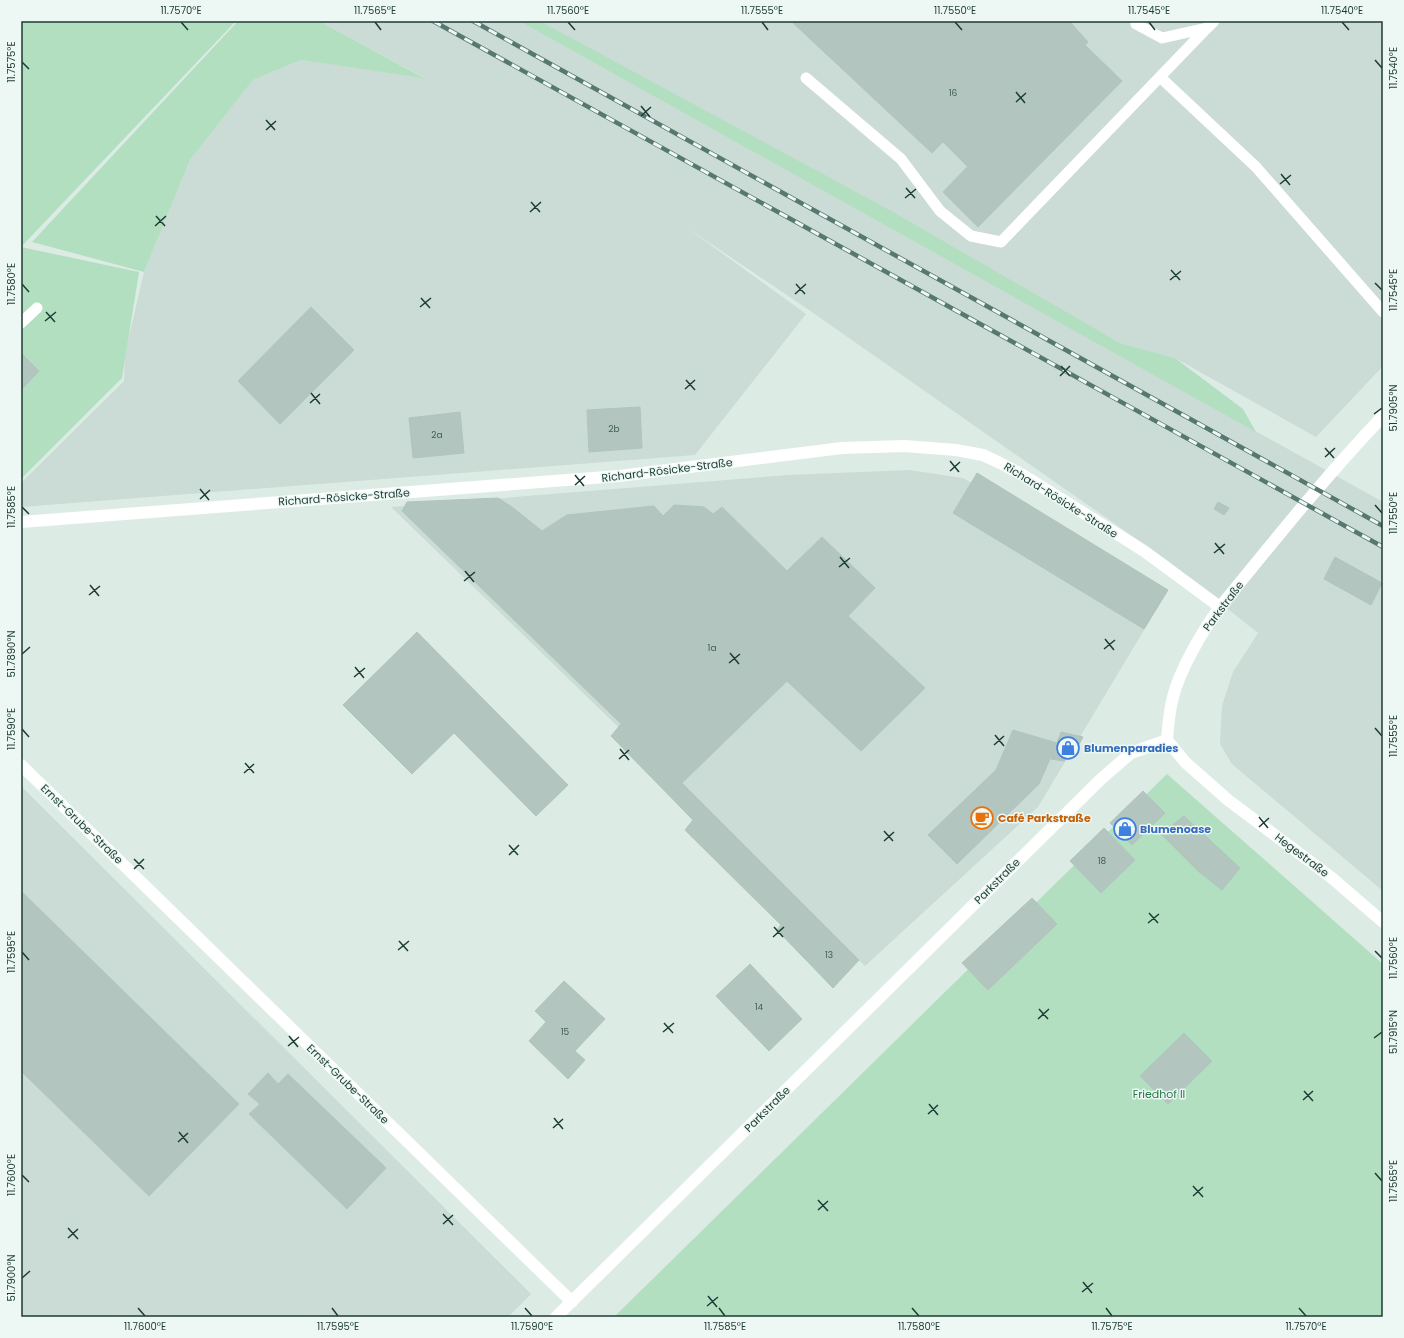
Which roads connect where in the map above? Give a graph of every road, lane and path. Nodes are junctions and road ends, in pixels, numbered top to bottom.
1 (1136, 21) edge
2 (1211, 24) edge
3 (1160, 77) junction
4 (806, 78) dead end
5 (37, 308) dead end
6 (1383, 312) edge
7 (21, 323) edge
8 (1383, 416) edge
9 (21, 522) edge
10 (1220, 607) junction
11 (1167, 740) junction
12 (21, 765) edge
13 (1383, 922) edge
14 (572, 1302) junction
15 (556, 1317) edge

1 - 2 lane
2 - 3 lane
3 - 4 lane
3 - 6 lane
5 - 7 lane
8 - 10 street, Parkstraße
9 - 10 street, Richard-Rösicke-Straße
10 - 11 street, Parkstraße
11 - 13 street, Hegestraße
11 - 14 street, Parkstraße
12 - 14 street, Ernst-Grube-Straße
14 - 15 street, Parkstraße

